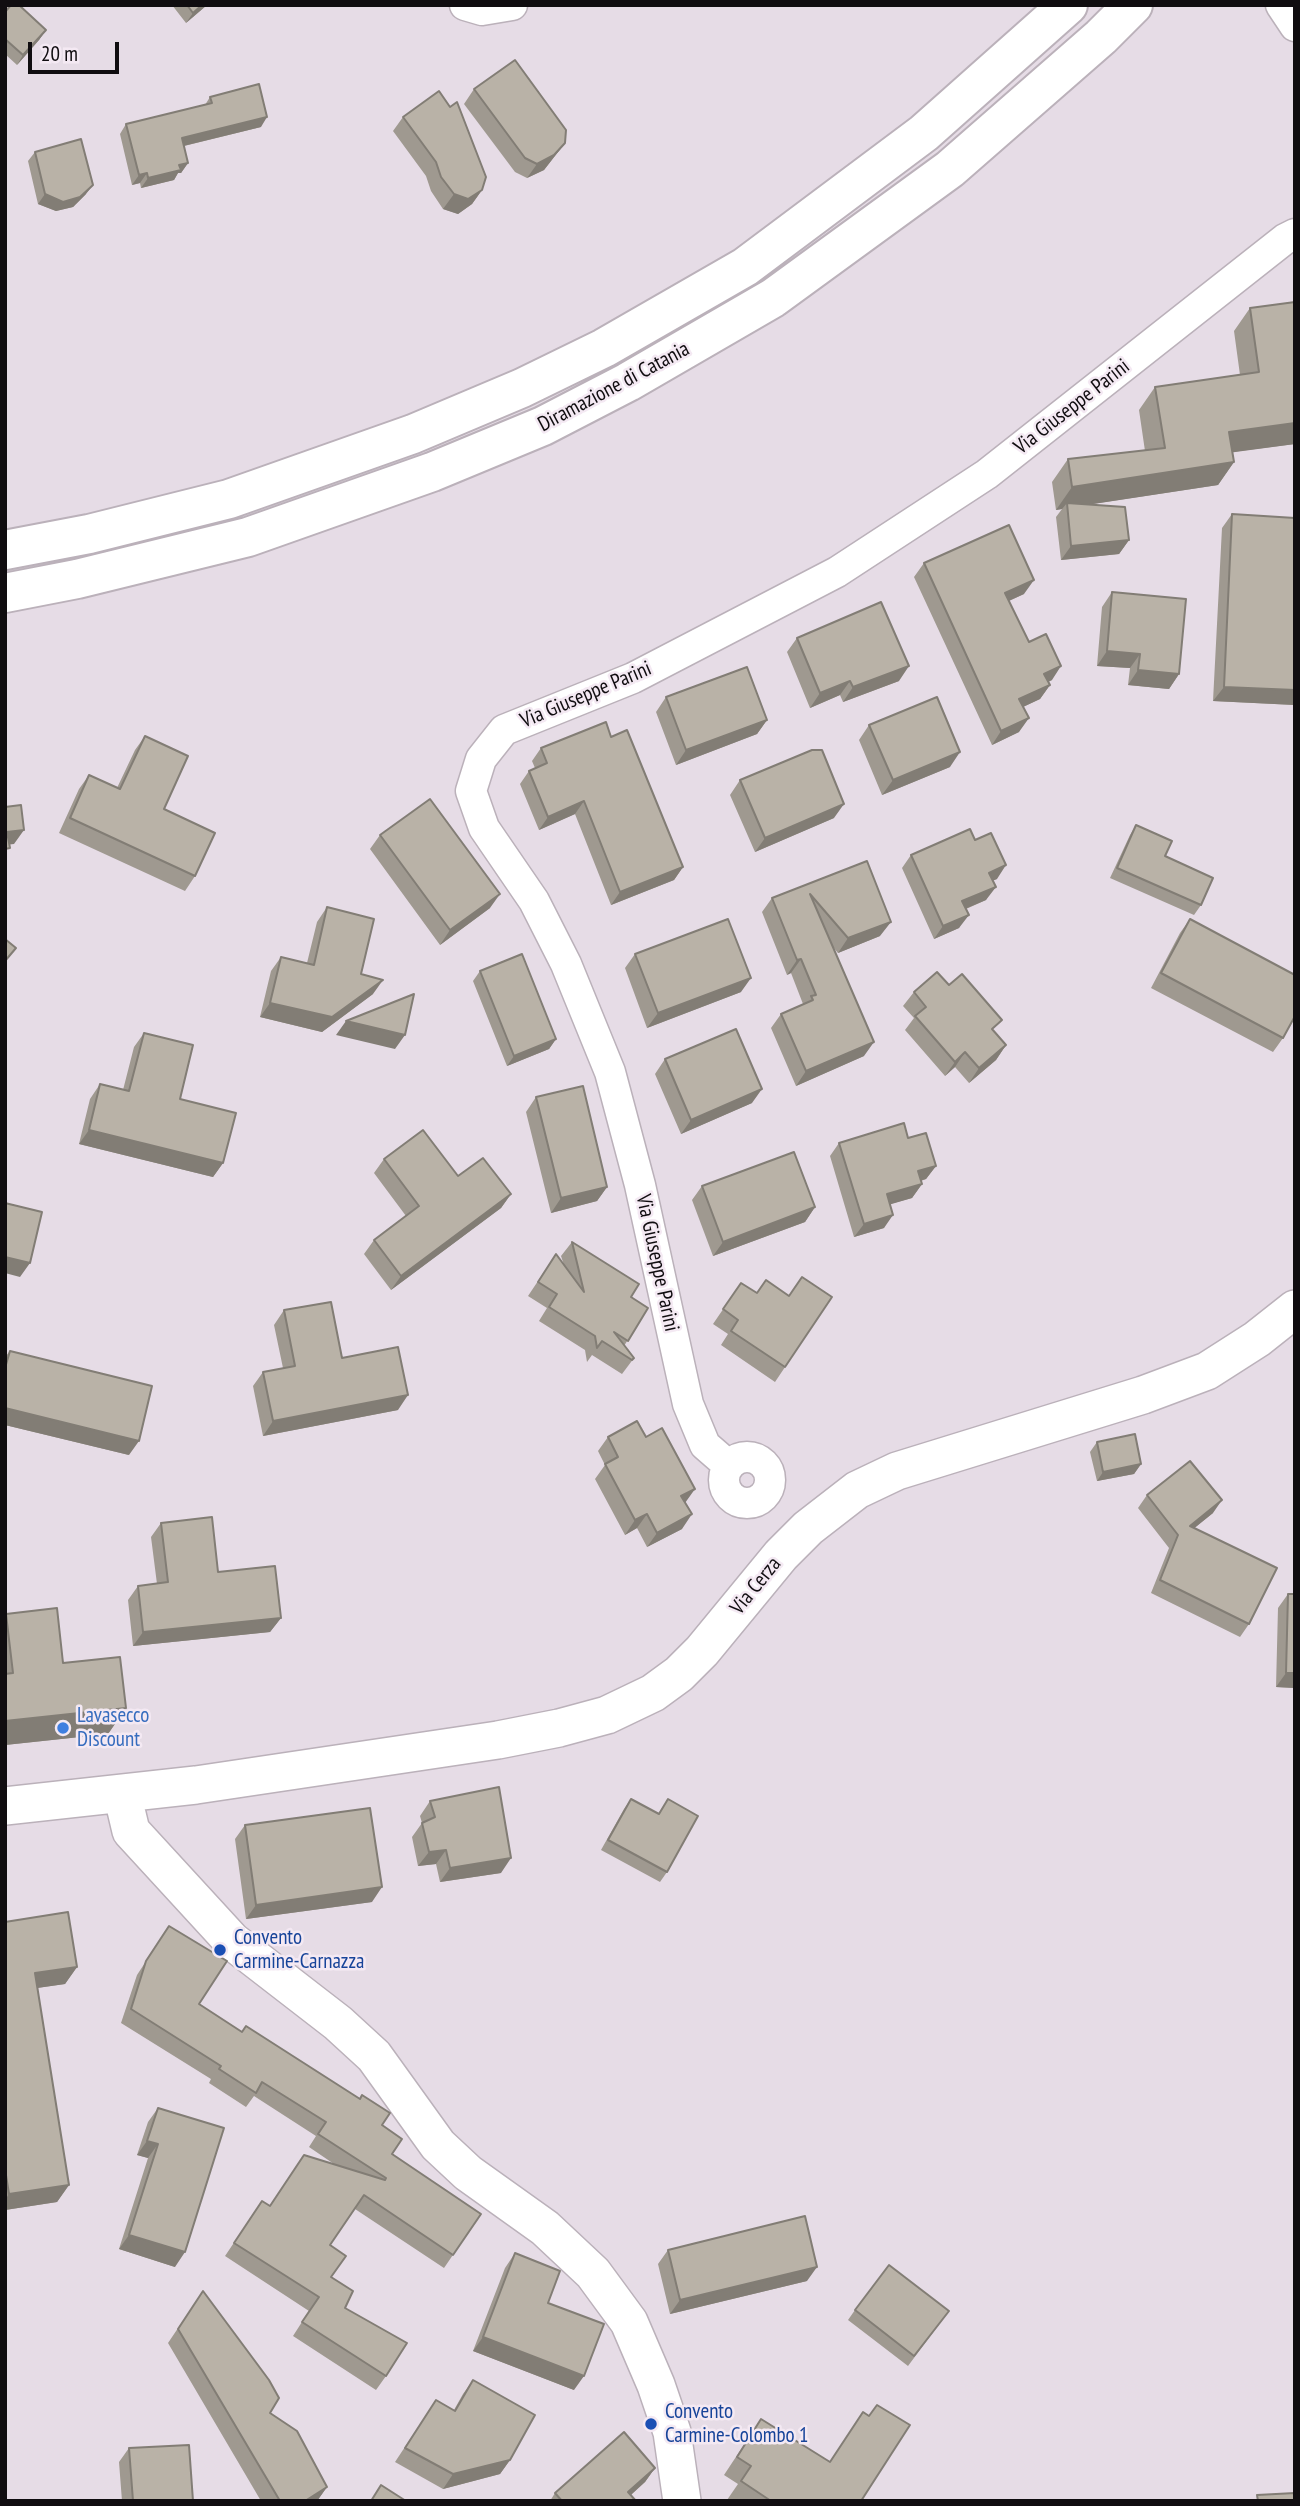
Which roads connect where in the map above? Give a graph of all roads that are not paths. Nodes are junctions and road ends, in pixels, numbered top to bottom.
1 (465, 5) edge
2 (512, 5) edge
3 (1068, 5) edge
4 (1133, 5) edge
5 (1281, 5) edge
6 (1295, 26) edge
7 (1295, 234) edge
8 (5, 550) edge
9 (5, 593) edge
10 (1295, 1310) edge
11 (728, 1465) dead end
12 (122, 1793) junction
13 (5, 1805) edge
14 (682, 2501) edge

1 - 2 street
3 - 8 highway, Diramazione di Catania
4 - 9 highway, Diramazione di Catania
5 - 6 street
7 - 11 street, Via Giuseppe Parini
10 - 12 main road, Via Cerza
12 - 13 main road, Via Cerza
12 - 14 main road

